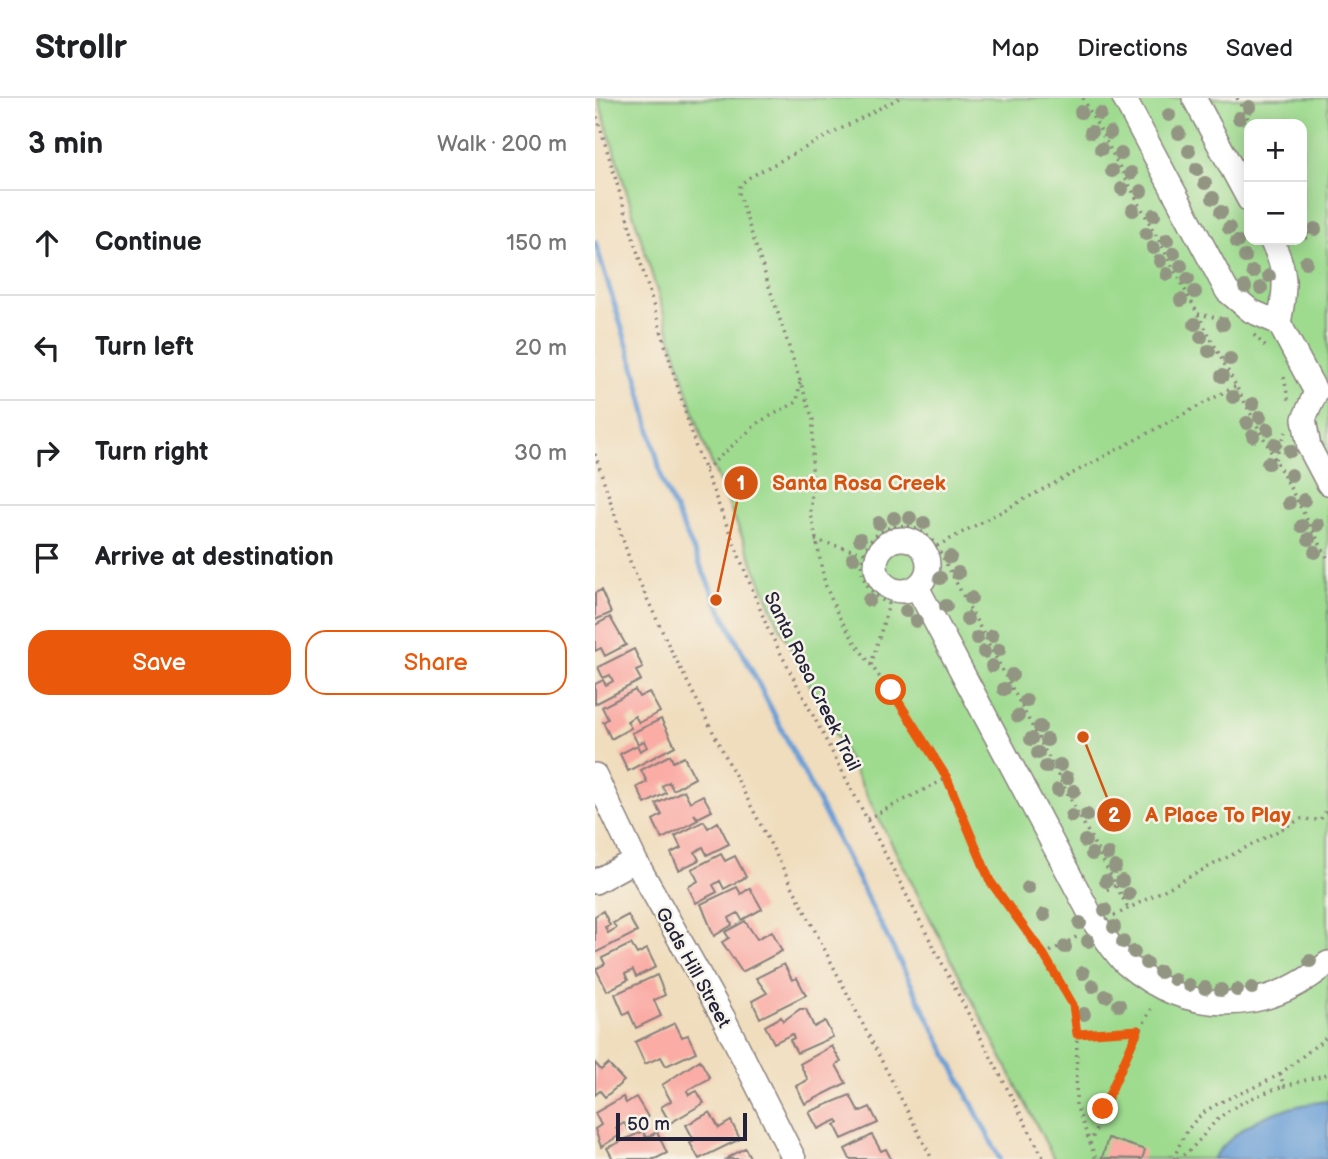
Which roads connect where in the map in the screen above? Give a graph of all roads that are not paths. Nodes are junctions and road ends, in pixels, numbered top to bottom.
1 (1123, 98) edge
2 (1194, 98) edge
3 (1244, 191) edge
4 (1274, 245) edge
5 (1279, 323) junction
6 (1322, 393) edge
7 (1328, 483) edge
8 (917, 587) dead end
9 (595, 775) edge
10 (635, 860) junction
11 (595, 882) edge
12 (1328, 962) edge
13 (794, 1159) edge

1 - 5 street
2 - 3 street
4 - 5 street
5 - 6 street
6 - 7 street
8 - 12 street
9 - 10 street, Gads Hill Street
10 - 11 street
10 - 13 street, Gads Hill Street

